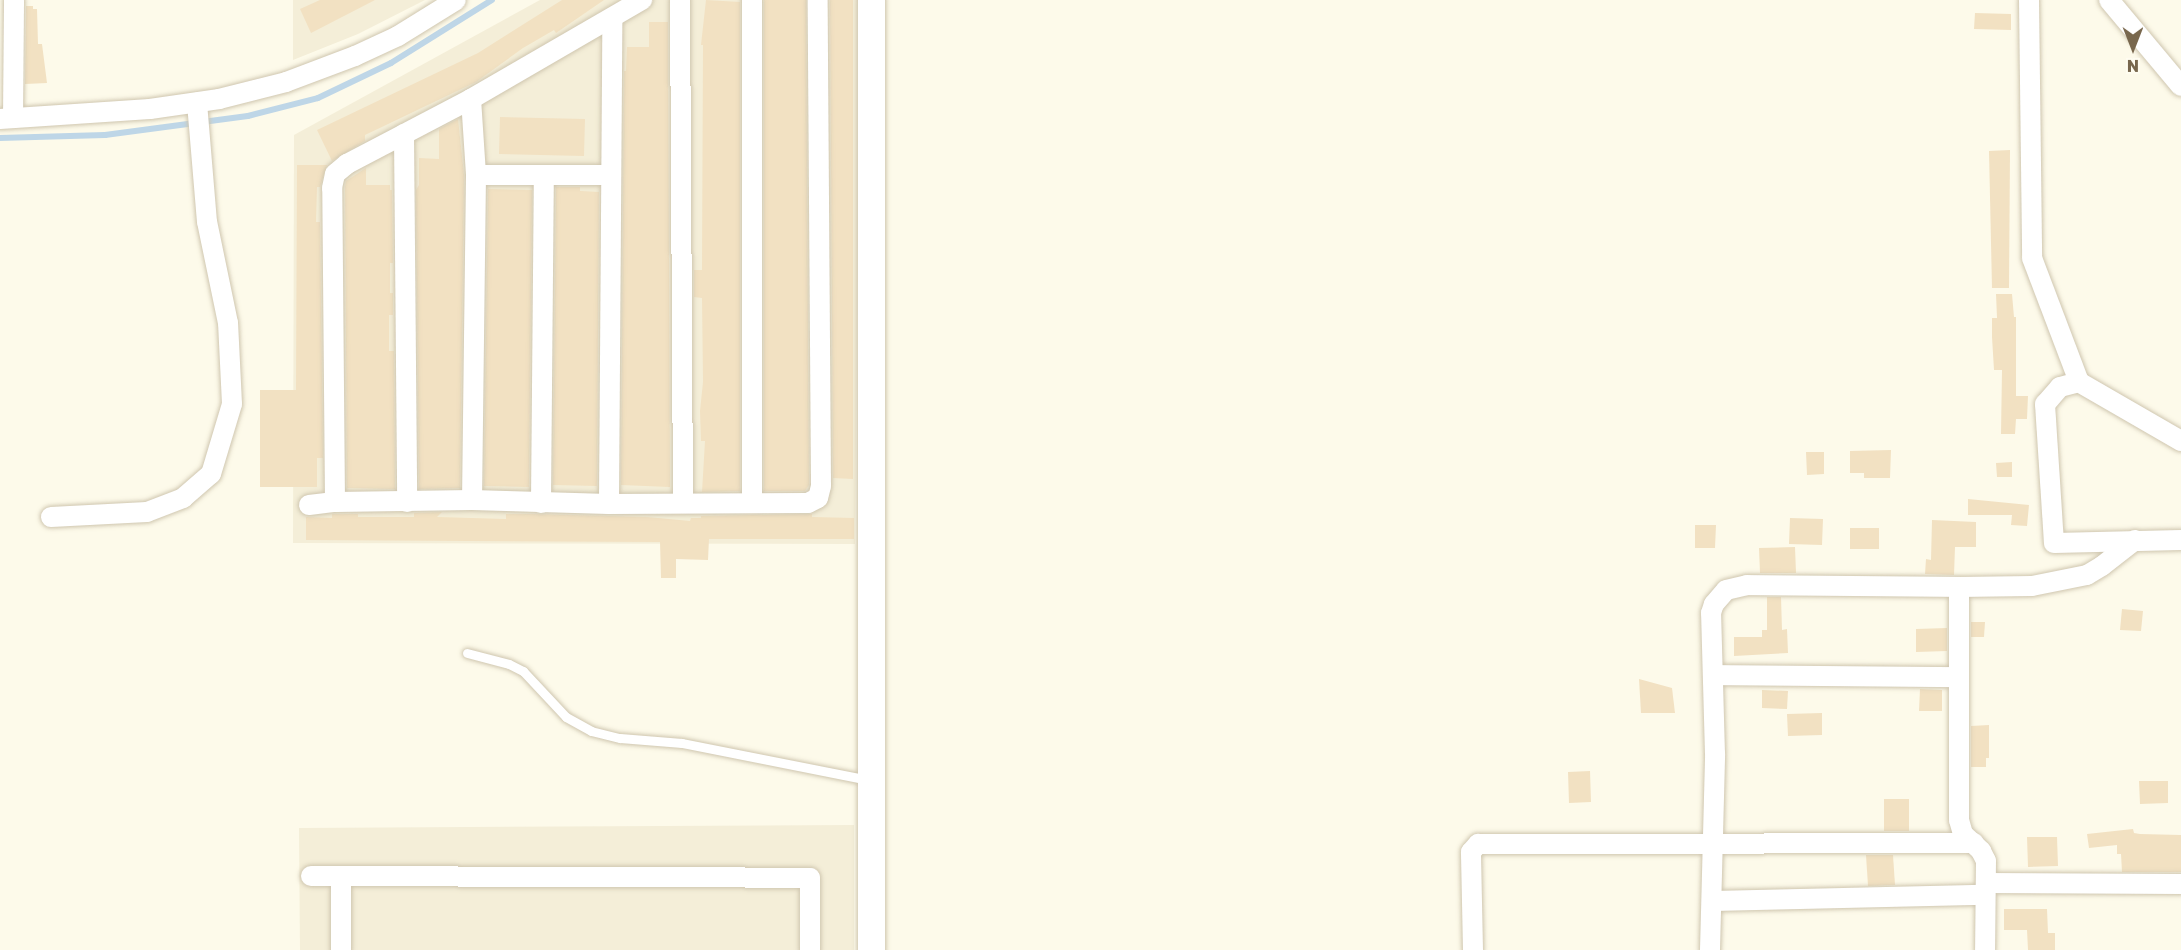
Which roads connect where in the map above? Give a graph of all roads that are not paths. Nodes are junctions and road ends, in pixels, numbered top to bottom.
1 (14, 0) edge
2 (456, 0) edge
3 (642, 0) edge
4 (680, 0) edge
5 (752, 0) edge
6 (818, 0) edge
7 (871, 0) edge
8 (2030, 0) edge
9 (2109, 0) edge
10 (612, 19) junction
11 (2181, 86) edge
12 (471, 99) junction
13 (197, 102) junction
14 (7, 119) edge
15 (404, 134) junction
16 (476, 175) junction
17 (611, 175) junction
18 (544, 177) junction
19 (2079, 381) junction
20 (2181, 441) edge
21 (472, 500) junction
22 (335, 502) junction
23 (407, 502) junction
24 (541, 502) junction
25 (683, 502) junction
26 (752, 503) junction
27 (609, 504) junction
28 (309, 505) dead end
29 (51, 517) dead end
30 (2135, 540) junction
31 (2181, 540) edge
32 (1959, 586) junction
33 (466, 653) dead end
34 (1714, 675) junction
35 (1957, 677) junction
36 (871, 781) junction
37 (1974, 843) junction
38 (1712, 845) junction
39 (311, 876) dead end
40 (341, 877) junction
41 (2181, 884) edge
42 (1985, 889) junction
43 (1713, 901) junction
44 (341, 950) edge
45 (810, 950) edge
46 (870, 950) edge
47 (1473, 950) edge
48 (1710, 950) edge
49 (1985, 950) edge

1 - 14 street
2 - 13 street
3 - 10 street
4 - 25 street
5 - 26 street
6 - 26 street
7 - 36 street
8 - 19 street
9 - 11 street
10 - 12 street
10 - 17 street
12 - 15 street
12 - 16 street
13 - 14 street
13 - 29 street
15 - 22 street
15 - 23 street
16 - 18 street
16 - 21 street
17 - 18 street
17 - 27 street
18 - 24 street
19 - 20 street
19 - 30 street
21 - 23 street
21 - 24 street
22 - 23 street
22 - 28 street
24 - 27 street
25 - 26 street
25 - 27 street
30 - 31 street
30 - 32 street
32 - 34 street
32 - 35 street
33 - 36 lane
34 - 35 street
34 - 38 street
35 - 37 street
36 - 46 street
37 - 38 street
37 - 42 street
38 - 43 street
38 - 47 street
39 - 40 street
40 - 44 street
40 - 45 street
41 - 42 street
42 - 43 street
42 - 49 street
43 - 48 street

